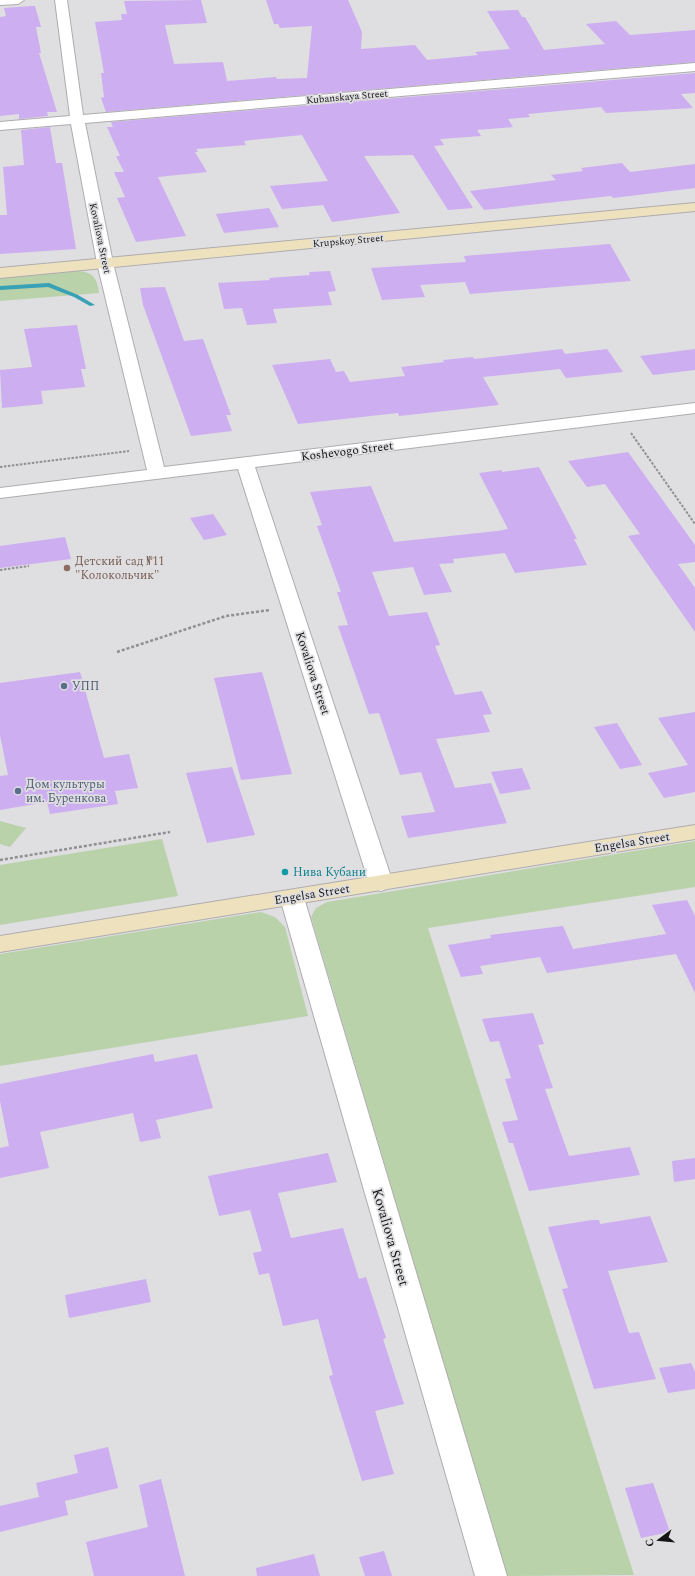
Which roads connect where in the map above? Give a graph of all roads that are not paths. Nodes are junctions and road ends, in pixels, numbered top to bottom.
1 (18, 0) edge
2 (61, 0) edge
3 (0, 1) edge
4 (695, 67) edge
5 (77, 119) junction
6 (0, 126) edge
7 (695, 207) edge
8 (105, 263) junction
9 (0, 273) edge
10 (695, 408) edge
11 (245, 463) junction
12 (157, 474) junction
13 (0, 493) edge
14 (695, 832) edge
15 (381, 883) junction
16 (292, 898) junction
17 (0, 944) edge
18 (491, 1576) edge

1 - 3 street
2 - 5 street, Kovaliova Street
4 - 5 street, Kubanskaya Street
5 - 6 street, Kubanskaya Street
5 - 8 street, Kovaliova Street
7 - 8 street, Krupskoy Street
8 - 9 street, Krupskoy Street
8 - 12 street, Kovaliova Street
10 - 11 street, Koshevogo Street
11 - 12 street, Koshevogo Street
11 - 15 street, Kovaliova Street
12 - 13 street, Koshevogo Street
14 - 15 street, Engelsa Street
15 - 16 street, Engelsa Street
16 - 17 street, Engelsa Street
16 - 18 street, Kovaliova Street

